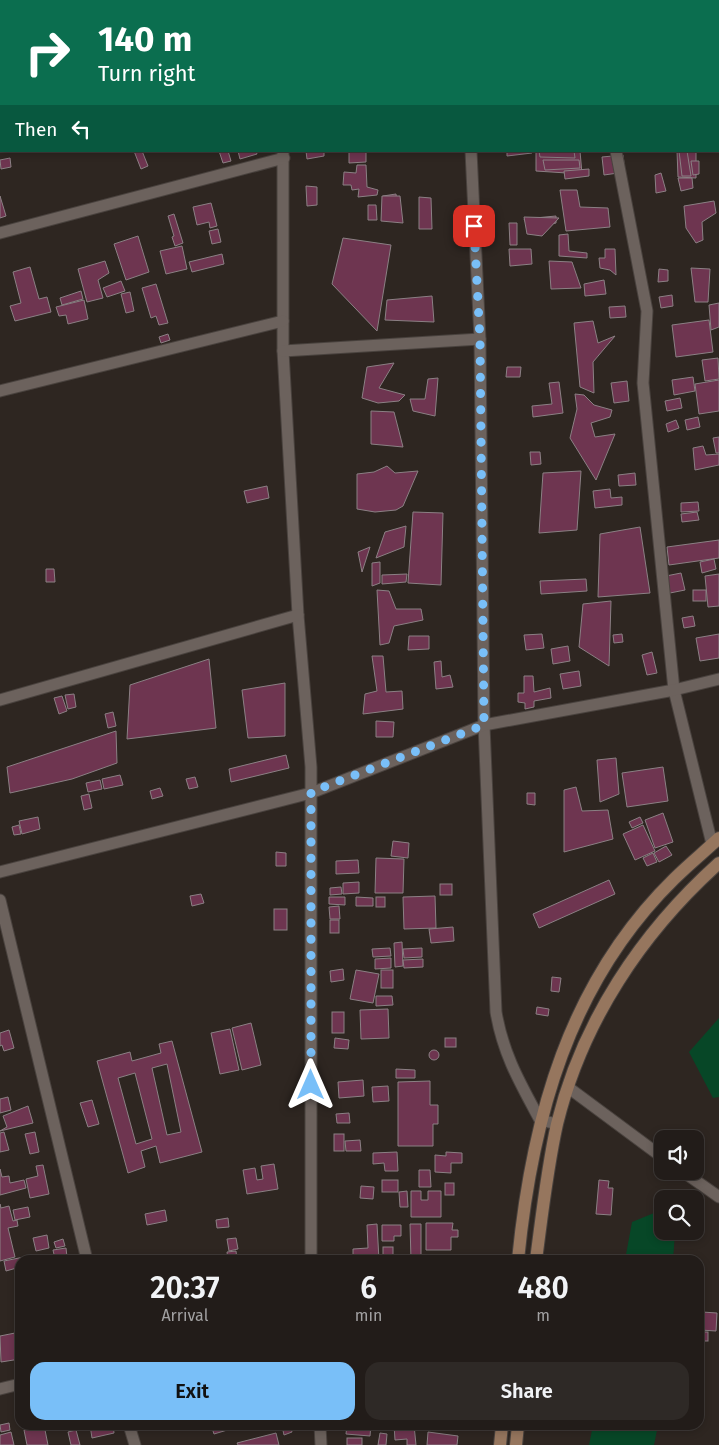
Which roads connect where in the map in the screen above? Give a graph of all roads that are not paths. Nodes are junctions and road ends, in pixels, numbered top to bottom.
1 (471, 152) edge
2 (616, 152) edge
3 (283, 155) edge
4 (0, 233) edge
5 (283, 320) junction
6 (480, 339) junction
7 (283, 351) junction
8 (0, 391) edge
9 (298, 615) junction
10 (719, 679) edge
11 (674, 690) junction
12 (0, 700) edge
13 (484, 725) junction
14 (311, 792) junction
15 (716, 841) edge
16 (719, 863) edge
17 (0, 872) edge
18 (0, 900) edge
19 (569, 1088) junction
20 (540, 1120) junction
21 (557, 1124) junction
22 (654, 1151) edge
23 (695, 1180) edge
24 (719, 1197) edge
25 (86, 1255) edge
26 (311, 1255) edge
27 (519, 1255) edge
28 (537, 1255) edge
29 (15, 1385) edge
30 (0, 1389) edge
31 (130, 1430) edge
32 (320, 1430) edge
33 (502, 1430) edge
34 (518, 1430) edge
35 (135, 1445) edge
36 (321, 1445) edge
37 (500, 1445) edge
38 (516, 1445) edge

1 - 6 street
2 - 11 street
3 - 4 street
3 - 5 street
5 - 7 street
5 - 8 street
6 - 7 street
6 - 13 street
7 - 9 street
9 - 12 street
9 - 14 street
10 - 11 street
11 - 13 street
11 - 15 street
13 - 14 street
13 - 20 street
14 - 17 street
14 - 26 street
15 - 20 street
16 - 19 street
18 - 25 street
19 - 21 street
19 - 22 street
20 - 21 street
20 - 27 street
21 - 28 street
23 - 24 street
29 - 30 street
31 - 35 street
32 - 36 street
33 - 37 street
34 - 38 street

